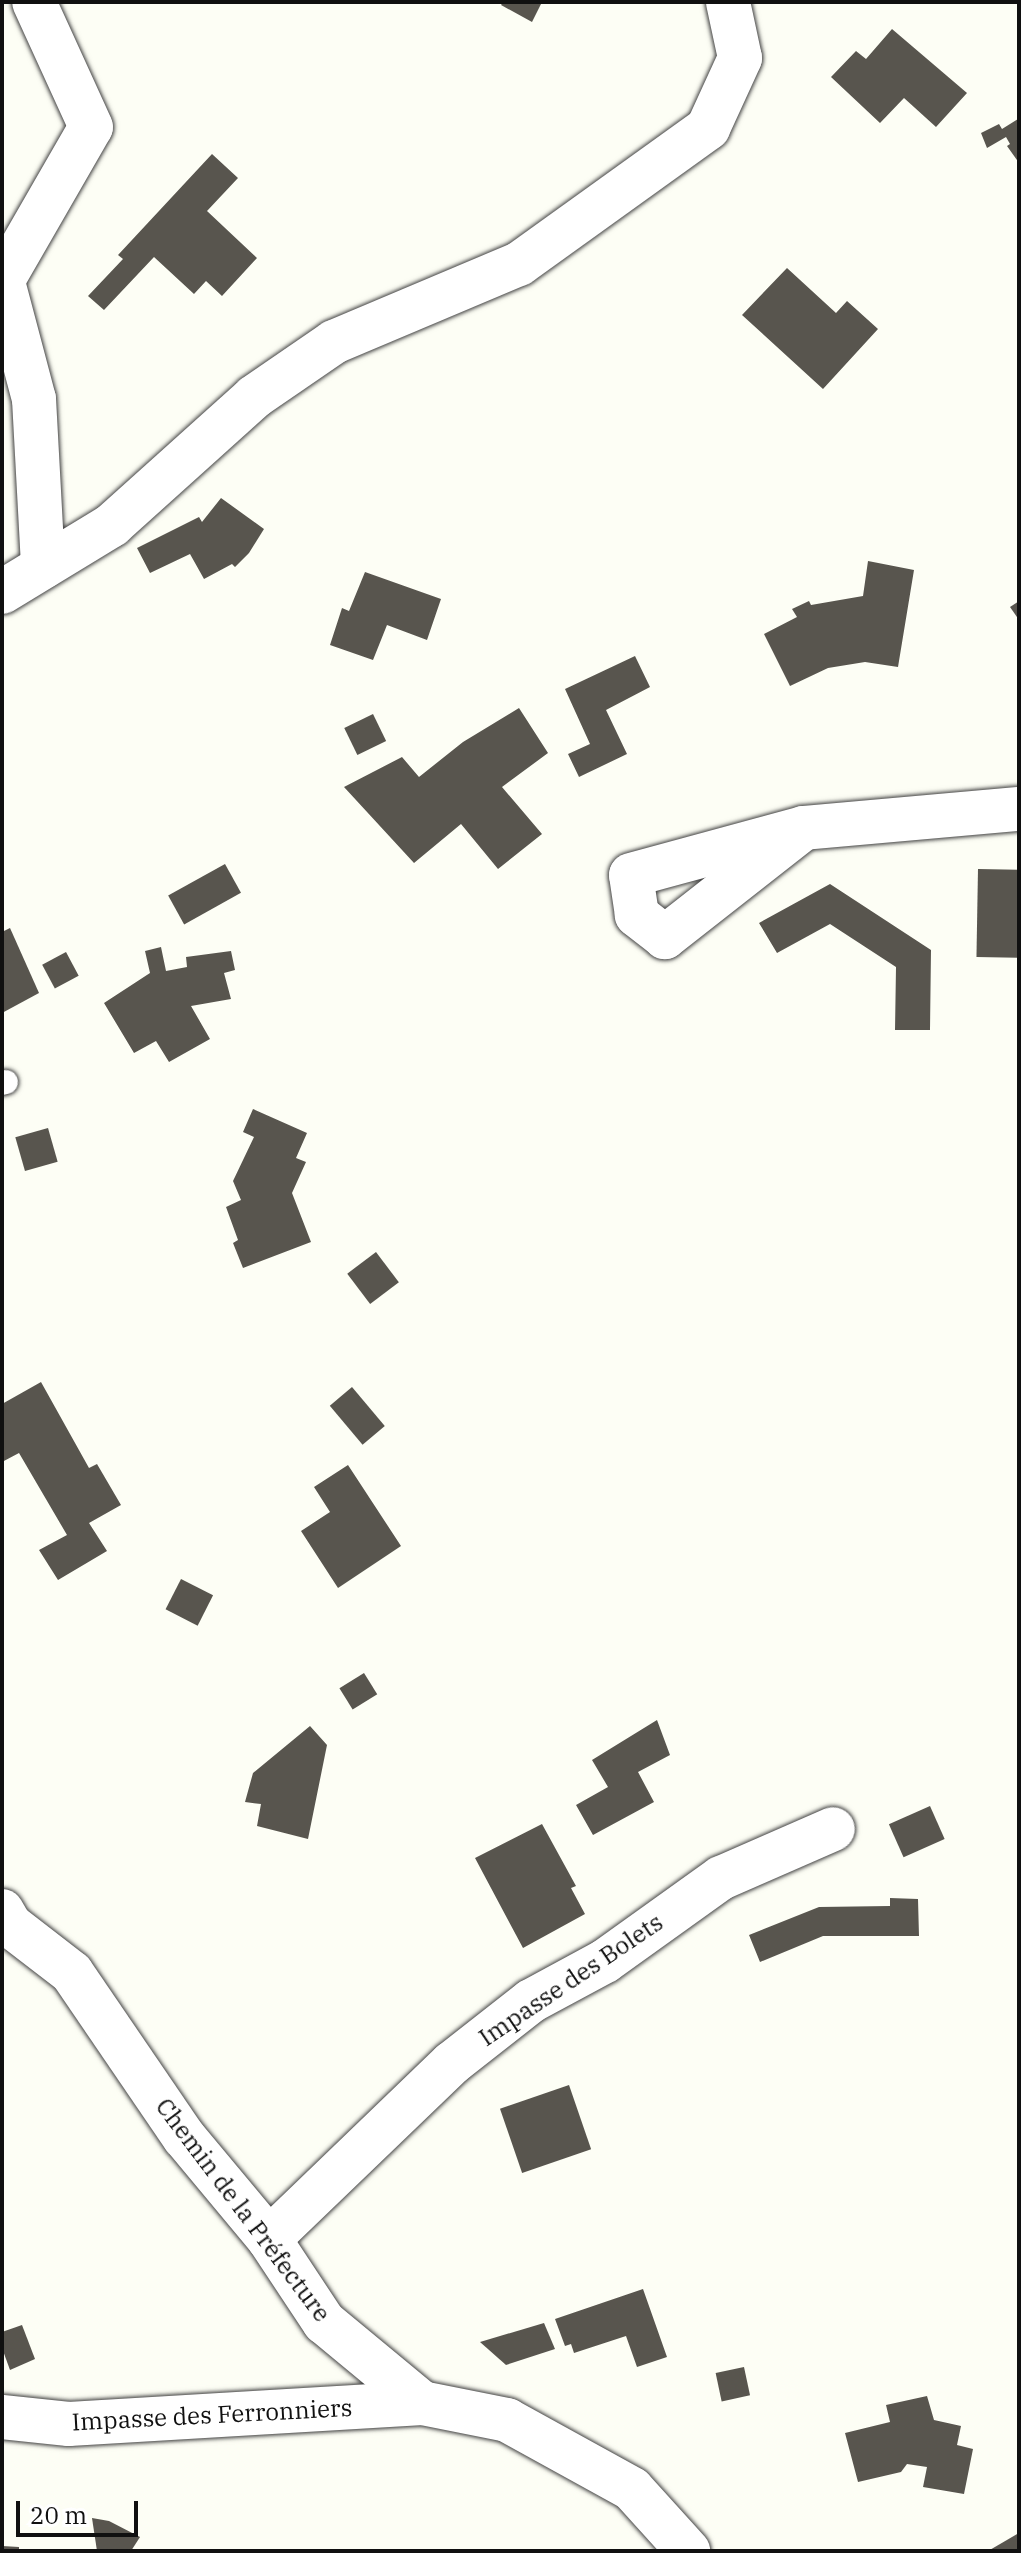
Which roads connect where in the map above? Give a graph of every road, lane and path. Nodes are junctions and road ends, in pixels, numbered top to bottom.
1 (34, 2) edge
2 (728, 2) edge
3 (3, 278) edge
4 (43, 567) junction
5 (2, 592) edge
6 (1019, 809) edge
7 (804, 828) dead end
8 (833, 1829) dead end
9 (2, 1911) edge
10 (269, 2239) junction
11 (422, 2403) junction
12 (2, 2417) edge
13 (688, 2551) edge

1 - 3 street
2 - 4 street
3 - 4 street
4 - 5 street
6 - 7 street
8 - 10 street, Impasse des Bolets
9 - 10 street, Chemin de la Préfecture
10 - 11 street, Chemin de la Préfecture
11 - 12 street, Impasse des Ferronniers
11 - 13 street, Chemin de la Préfecture

